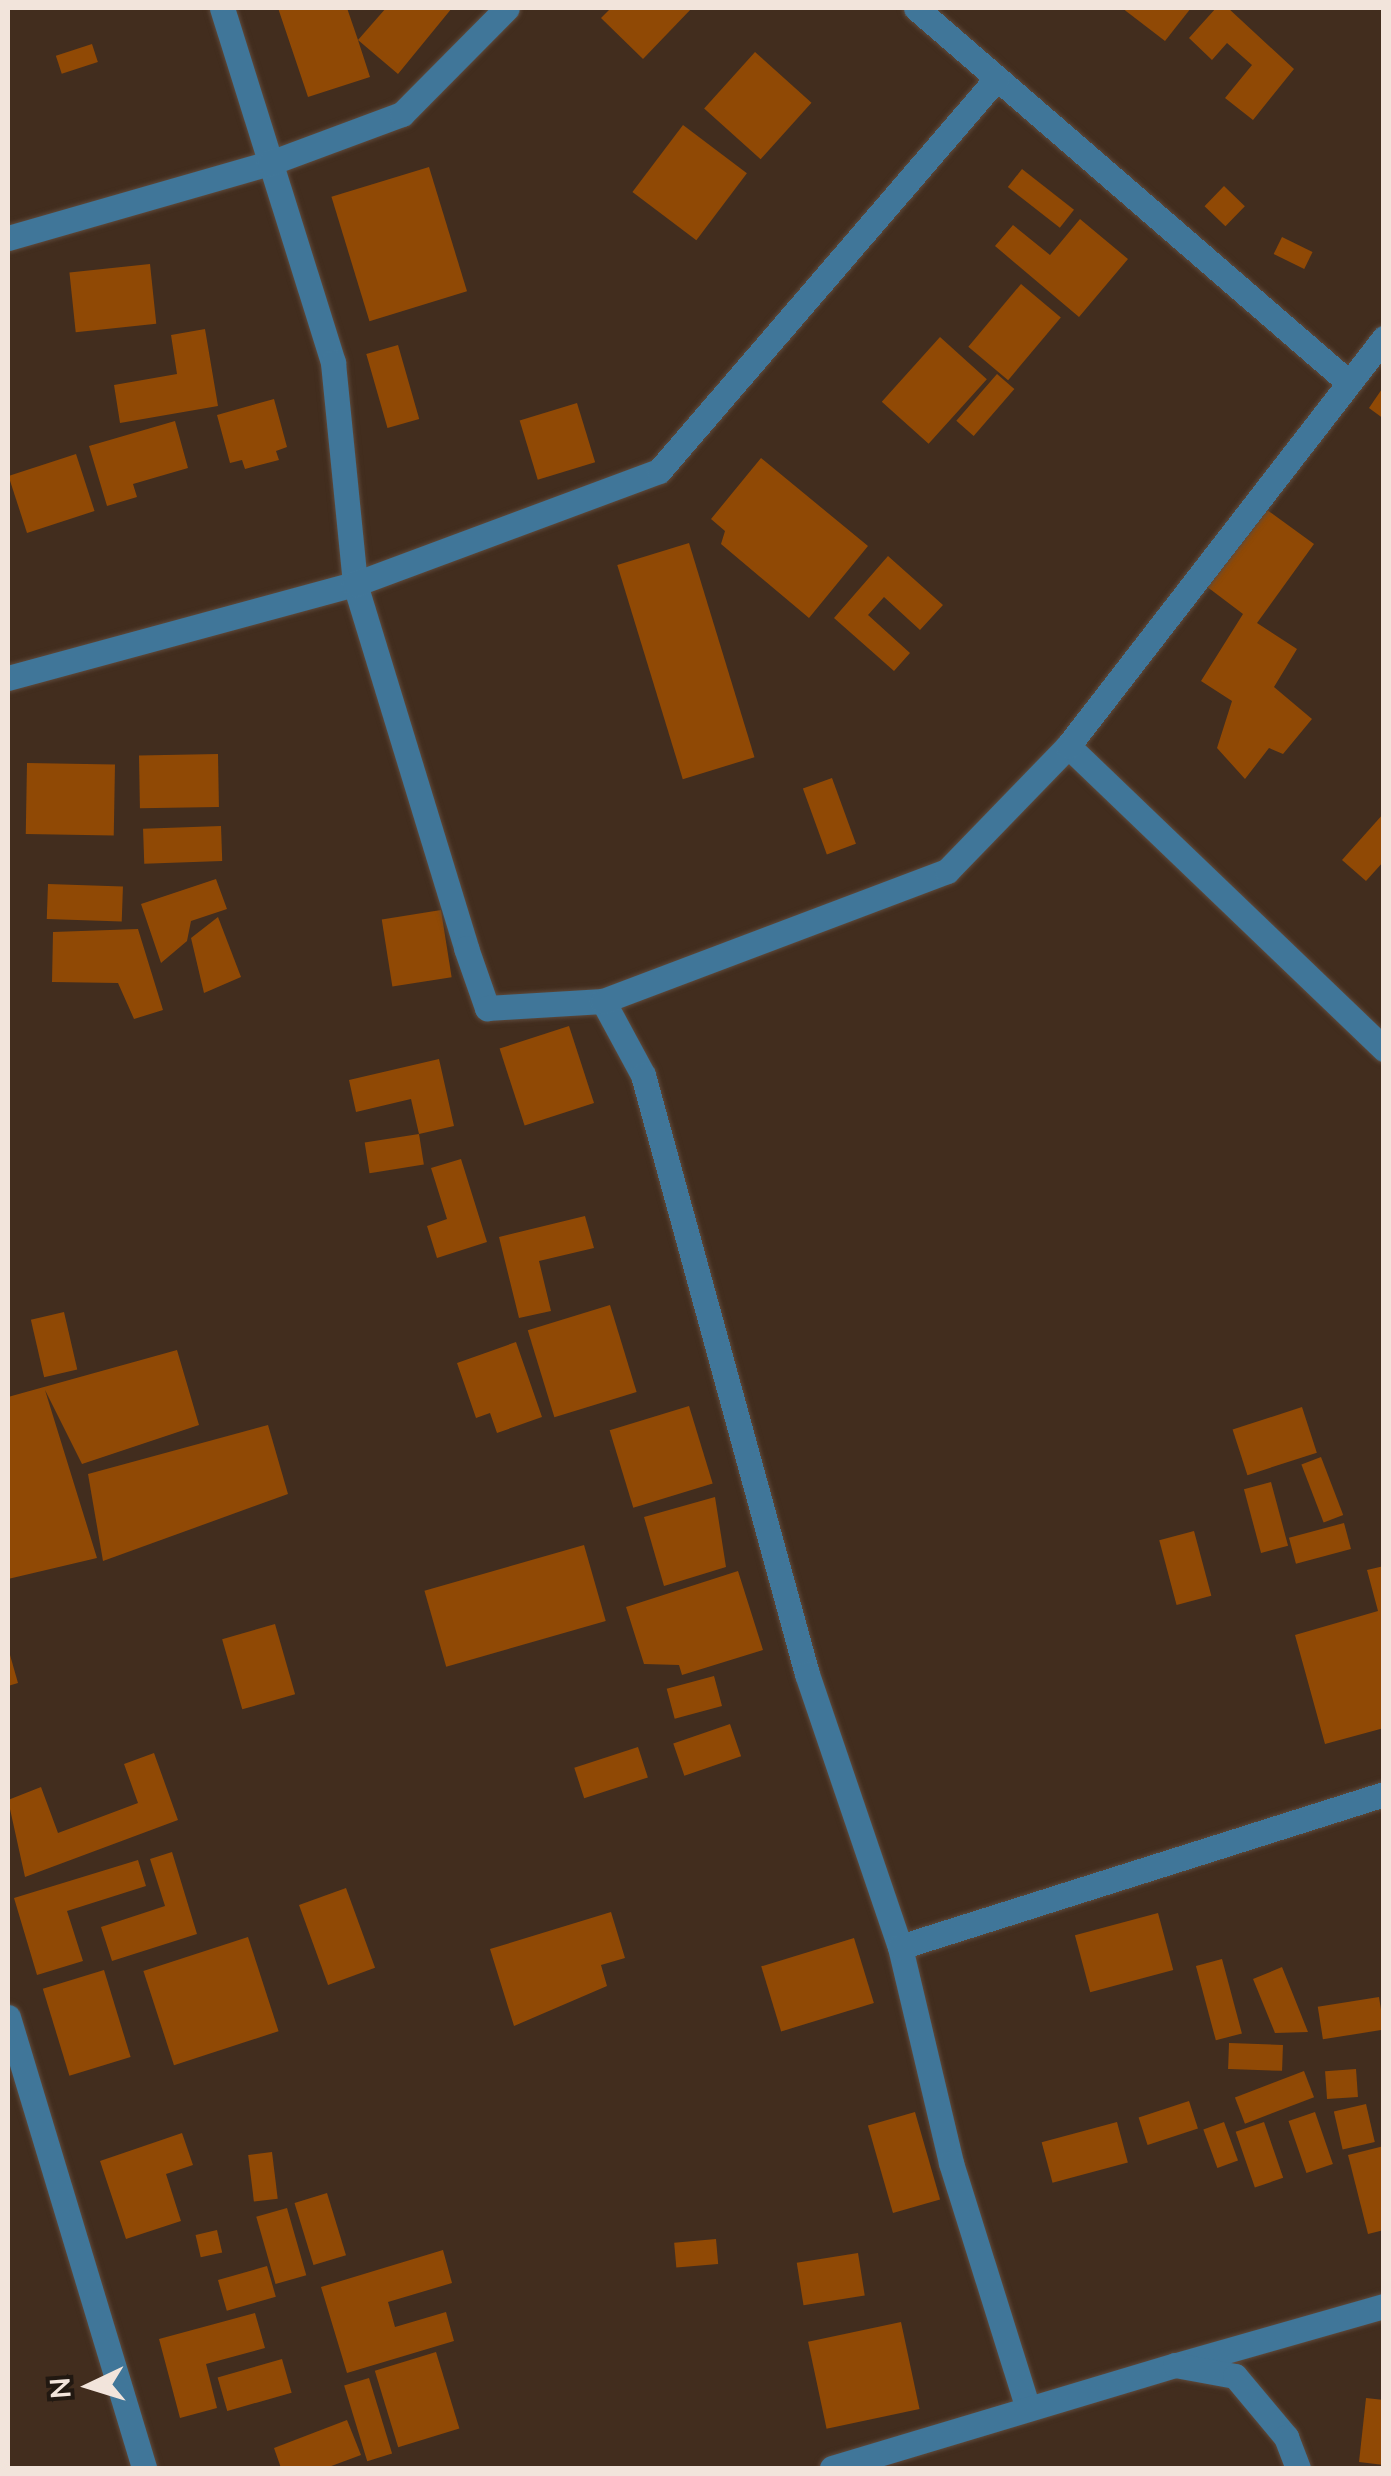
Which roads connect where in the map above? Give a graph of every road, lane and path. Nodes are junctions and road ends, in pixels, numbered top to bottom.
1 (222, 8) edge
2 (507, 8) edge
3 (916, 8) edge
4 (998, 78) junction
5 (270, 163) junction
6 (8, 238) edge
7 (1384, 338) edge
8 (1348, 382) junction
9 (354, 584) junction
10 (8, 678) edge
11 (1068, 746) junction
12 (603, 1001) junction
13 (1384, 1050) edge
14 (1384, 1794) edge
15 (900, 1947) junction
16 (8, 2016) edge
17 (1384, 2306) edge
18 (1175, 2365) junction
19 (1026, 2403) junction
20 (144, 2468) edge
21 (832, 2468) edge
22 (1298, 2468) edge

1 - 5 street
2 - 5 street
3 - 4 street
4 - 8 street
4 - 9 street
5 - 6 street
5 - 9 street
7 - 8 street
8 - 11 street
9 - 10 street
9 - 12 street
11 - 12 street
11 - 13 street
12 - 15 street
14 - 15 street
15 - 19 street
16 - 20 street
17 - 18 street
18 - 19 street
18 - 22 street
19 - 21 street

